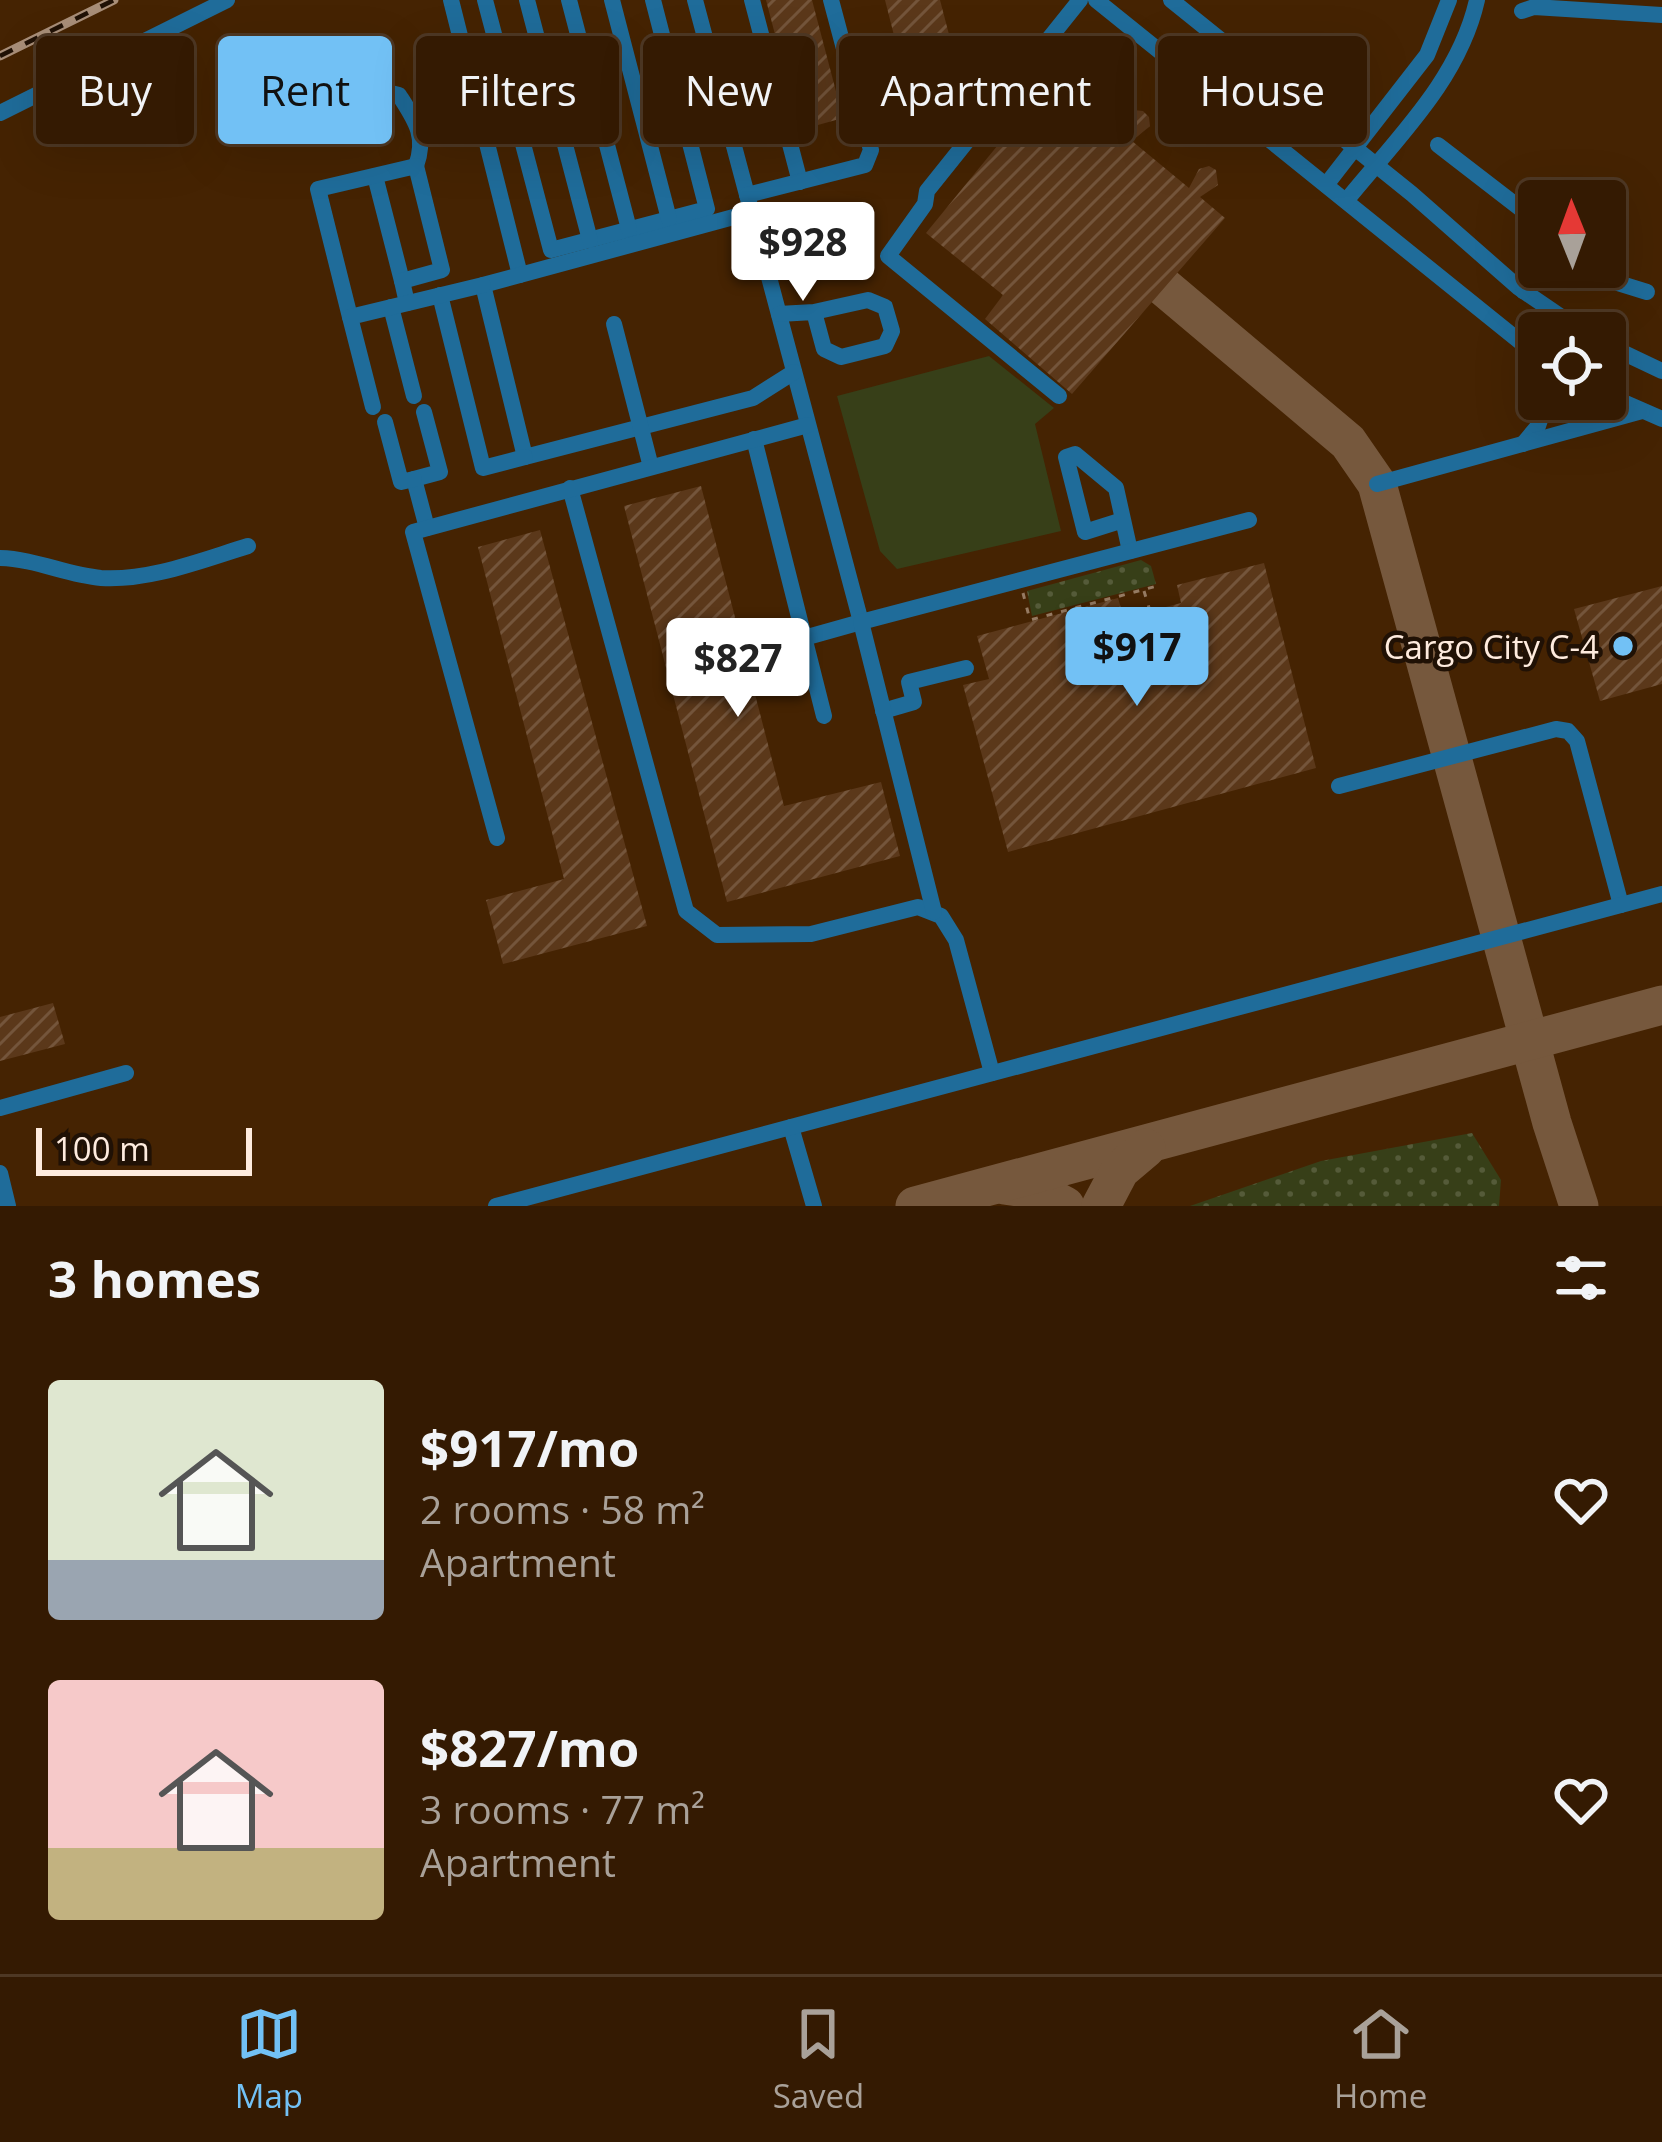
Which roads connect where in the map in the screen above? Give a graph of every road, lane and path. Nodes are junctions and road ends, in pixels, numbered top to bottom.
1 (227, 0) edge
2 (451, 0) edge
3 (485, 0) edge
4 (527, 0) edge
5 (569, 0) edge
6 (612, 0) edge
7 (653, 0) edge
8 (695, 0) edge
9 (752, 0) edge
10 (831, 0) edge
11 (1080, 0) edge
12 (1096, 0) edge
13 (1171, 0) edge
14 (1449, 0) edge
15 (1477, 0) edge
16 (1584, 5) edge
17 (1530, 6) edge
18 (1638, 7) edge
19 (1662, 15) edge
20 (392, 93) edge
21 (0, 113) edge
22 (1438, 145) dead end
23 (1355, 148) junction
24 (1376, 164) junction
25 (416, 166) junction
26 (376, 176) junction
27 (800, 182) junction
28 (1326, 184) junction
29 (1346, 201) junction
30 (750, 204) junction
31 (1518, 207) edge
32 (669, 219) junction
33 (629, 230) junction
34 (590, 240) junction
35 (520, 275) junction
36 (402, 280) junction
37 (483, 285) junction
38 (1626, 286) edge
39 (1524, 288) edge
40 (1522, 291) junction
41 (1647, 292) dead end
42 (440, 295) junction
43 (399, 305) junction
44 (814, 312) junction
45 (1554, 312) edge
46 (779, 314) junction
47 (350, 317) junction
48 (614, 324) dead end
49 (1518, 340) edge
50 (1626, 354) edge
51 (1662, 371) edge
52 (794, 372) junction
53 (1058, 396) dead end
54 (1626, 404) edge
55 (373, 407) dead end
56 (1642, 411) junction
57 (1662, 419) edge
58 (1540, 420) edge
59 (385, 422) dead end
60 (808, 424) junction
61 (640, 427) junction
62 (754, 439) junction
63 (1522, 445) junction
64 (525, 457) junction
65 (651, 467) junction
66 (414, 478) junction
67 (1378, 484) dead end
68 (570, 488) junction
69 (1123, 520) junction
70 (1249, 520) dead end
71 (427, 528) junction
72 (248, 546) dead end
73 (1130, 551) junction
74 (0, 558) edge
75 (1157, 586) dead end
76 (1144, 589) junction
77 (1022, 592) dead end
78 (1150, 611) dead end
79 (861, 622) junction
80 (804, 638) junction
81 (966, 668) dead end
82 (883, 711) junction
83 (824, 716) dead end
84 (1339, 786) dead end
85 (497, 838) dead end
86 (1662, 894) edge
87 (1621, 904) junction
88 (934, 911) junction
89 (126, 1072) dead end
90 (992, 1073) junction
91 (0, 1108) edge
92 (791, 1127) junction
93 (0, 1173) edge
94 (8, 1206) edge
95 (496, 1206) edge
96 (814, 1206) edge

1 - 21 street
2 - 35 street
3 - 34 street
4 - 34 street
5 - 33 street
6 - 32 street
7 - 32 street
8 - 30 street
9 - 27 street
10 - 27 street
11 - 53 street
12 - 28 street
13 - 23 street
14 - 23 street
15 - 24 street
16 - 17 street
16 - 18 street
18 - 19 street
20 - 25 street
22 - 31 street
23 - 24 street
23 - 28 street
24 - 29 street
24 - 40 street
25 - 26 street
25 - 36 street
26 - 36 street
26 - 47 street
27 - 30 street
28 - 29 street
29 - 49 street
30 - 35 street
30 - 46 street
32 - 33 street
33 - 34 street
35 - 37 street
36 - 43 street
37 - 42 street
37 - 64 street
38 - 41 street
39 - 40 street
40 - 45 street
42 - 43 street
42 - 64 street
43 - 47 street
43 - 66 street
44 - 44 street
44 - 46 street
46 - 52 street
47 - 55 street
48 - 61 street
50 - 51 street
52 - 60 street
52 - 61 street
54 - 56 street
56 - 57 street
56 - 63 street
58 - 63 street
59 - 66 street
60 - 62 street
60 - 79 street
61 - 64 street
61 - 65 street
62 - 65 street
62 - 80 street
63 - 67 street
65 - 68 street
66 - 71 street
68 - 71 street
68 - 88 street
69 - 69 street
69 - 73 street
70 - 73 street
71 - 85 street
72 - 74 street
73 - 79 street
75 - 76 path
76 - 77 path
76 - 78 path
79 - 80 street
79 - 82 street
80 - 83 street
81 - 82 street
82 - 88 street
84 - 87 street
86 - 87 street
87 - 90 street
88 - 90 street
89 - 91 street
90 - 92 street
92 - 95 street
92 - 96 street
93 - 94 street

